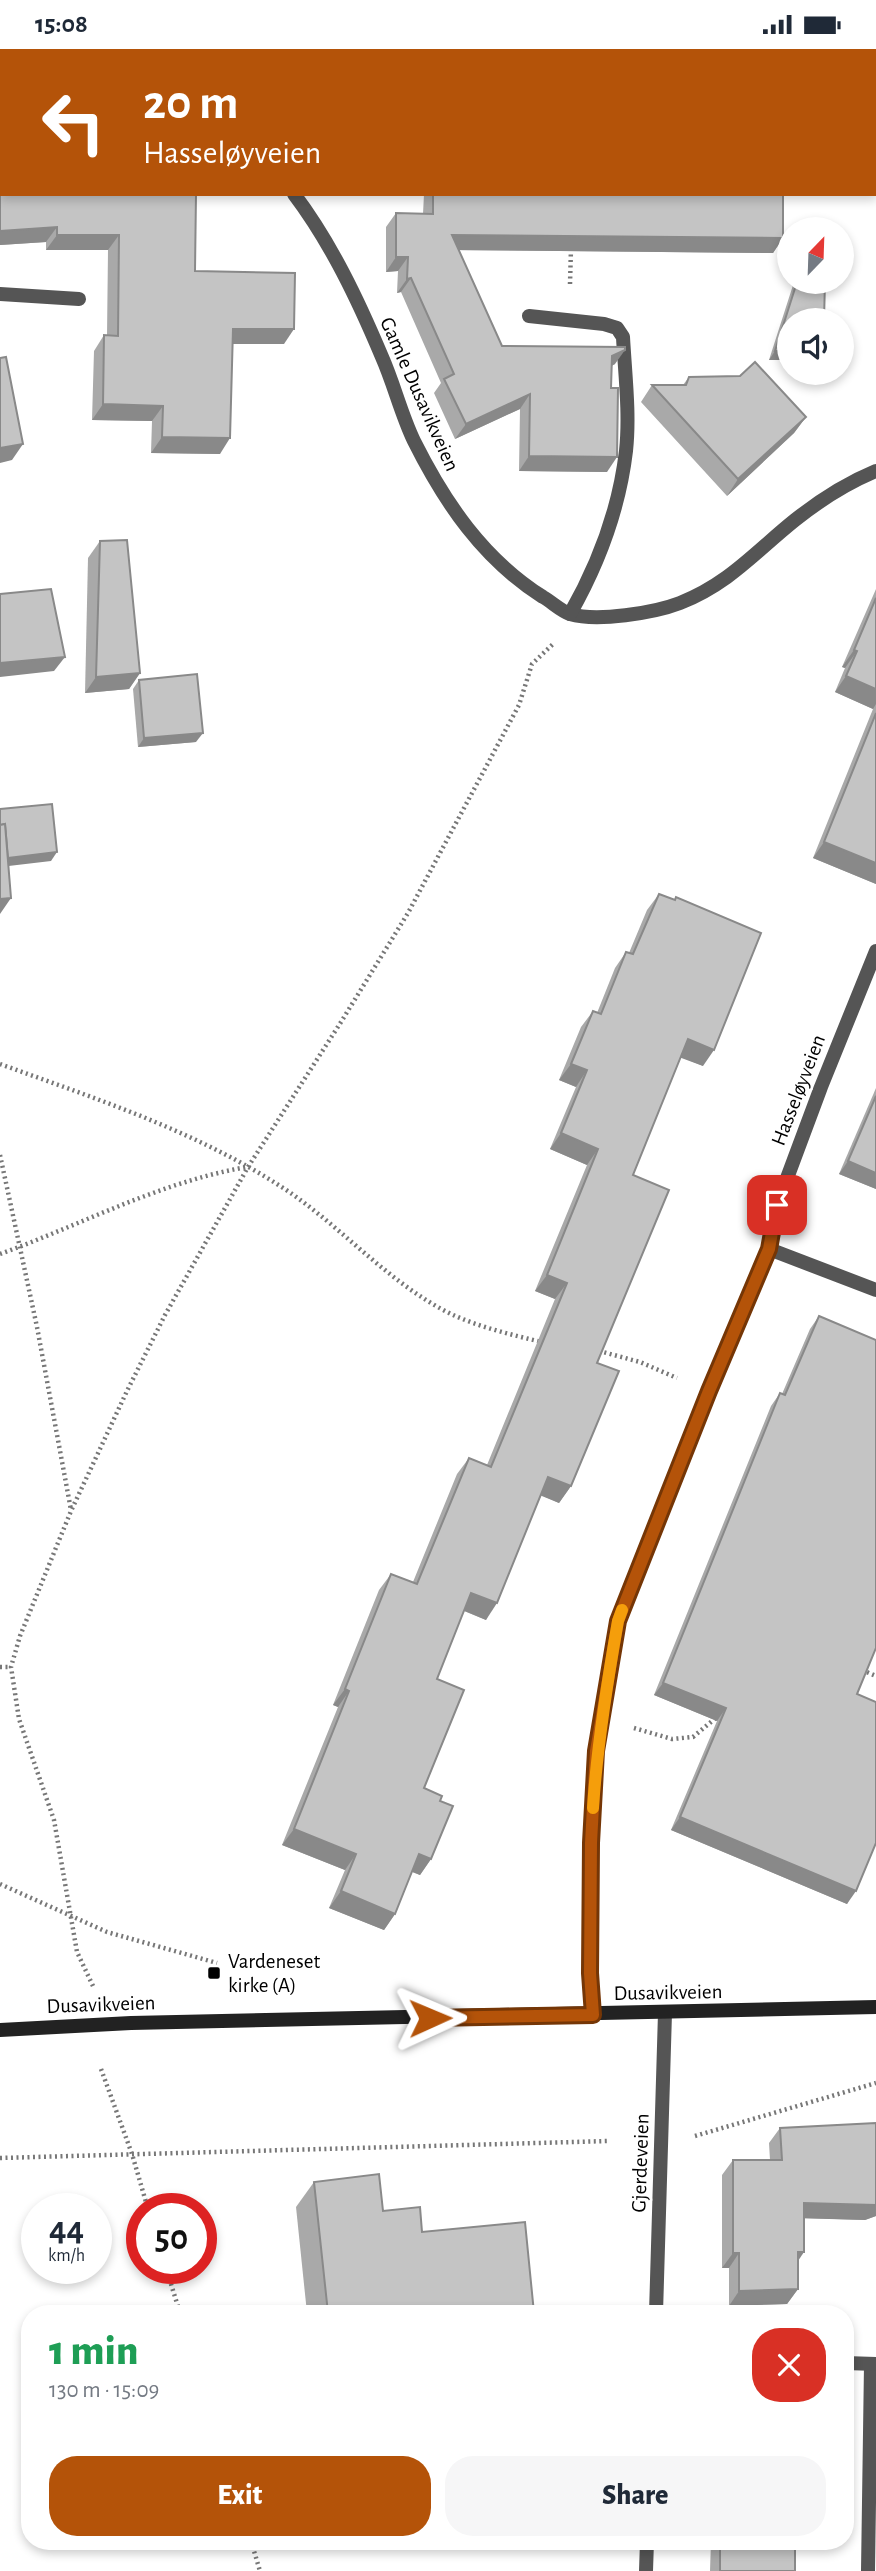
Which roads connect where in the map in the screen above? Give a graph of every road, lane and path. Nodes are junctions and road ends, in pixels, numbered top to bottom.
1 (295, 196) edge
2 (571, 246) edge
3 (0, 294) edge
4 (79, 299) dead end
5 (529, 316) dead end
6 (570, 320) junction
7 (876, 471) edge
8 (570, 614) junction
9 (876, 951) edge
10 (0, 1064) edge
11 (0, 1155) edge
12 (248, 1167) junction
13 (20, 1247) junction
14 (769, 1249) junction
15 (0, 1254) edge
16 (876, 1290) edge
17 (553, 1344) edge
18 (594, 1350) edge
19 (709, 1391) junction
20 (71, 1511) junction
21 (852, 1666) edge
22 (0, 1667) edge
23 (11, 1667) junction
24 (876, 1676) edge
25 (723, 1712) edge
26 (602, 1714) junction
27 (0, 1884) edge
28 (71, 1917) junction
29 (217, 1962) dead end
30 (93, 1986) dead end
31 (876, 2007) edge
32 (665, 2013) junction
33 (593, 2015) junction
34 (0, 2030) edge
35 (101, 2069) dead end
36 (876, 2083) edge
37 (686, 2139) dead end
38 (609, 2141) dead end
39 (132, 2154) junction
40 (0, 2158) edge
41 (143, 2193) edge
42 (171, 2284) edge
43 (178, 2305) edge
44 (656, 2305) edge
45 (854, 2363) edge
46 (874, 2364) edge
47 (254, 2550) edge
48 (647, 2550) edge
49 (260, 2571) edge
50 (646, 2571) edge
51 (869, 2571) edge

1 - 8 street, Gamle Dusavikveien
2 - 6 path
3 - 4 street
5 - 6 street
6 - 8 street
7 - 8 street, Gamle Dusavikveien
8 - 12 path
9 - 14 street, Hasseløyveien
10 - 12 path
11 - 13 path
12 - 13 path
12 - 17 path
12 - 20 path
13 - 15 path
13 - 20 path
14 - 16 street
14 - 19 street, Hasseløyveien
18 - 19 path
19 - 26 street, Hasseløyveien
20 - 23 path
21 - 24 path
22 - 23 path
23 - 28 path
25 - 26 path
26 - 33 street, Hasseløyveien
27 - 28 path
28 - 29 path
28 - 30 path
31 - 32 main road, Dusavikveien
32 - 33 main road, Dusavikveien
32 - 44 street, Gjerdeveien
33 - 34 main road, Dusavikveien
35 - 39 path
36 - 37 path
38 - 39 path
39 - 40 path
39 - 41 path
42 - 43 path
45 - 46 street
46 - 51 street
47 - 49 path
48 - 50 street

